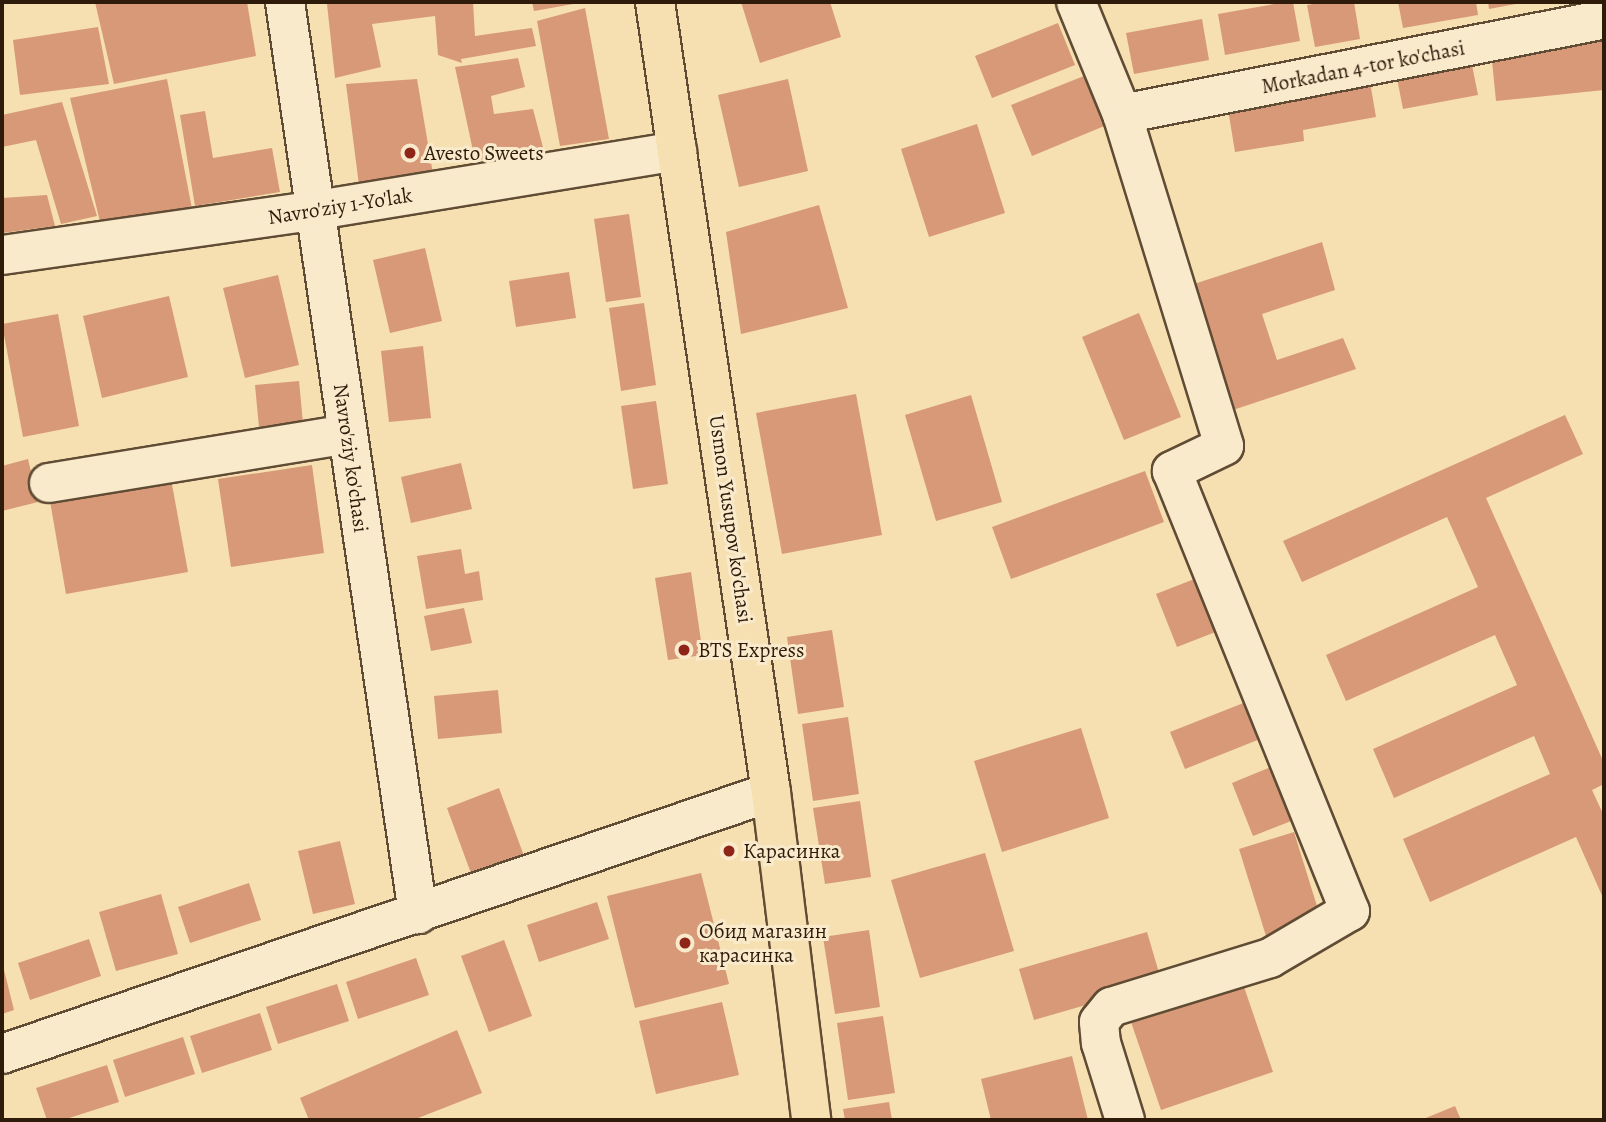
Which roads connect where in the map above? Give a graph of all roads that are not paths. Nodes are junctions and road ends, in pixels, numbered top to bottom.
1 (285, 2) edge
2 (655, 2) edge
3 (1076, 2) edge
4 (1604, 19) edge
5 (1122, 114) junction
6 (677, 151) junction
7 (318, 210) junction
8 (2, 255) edge
9 (347, 434) junction
10 (49, 483) dead end
11 (771, 792) junction
12 (418, 914) junction
13 (2, 1054) edge
14 (811, 1120) edge
15 (1125, 1120) edge

1 - 7 street, Navro'ziy ko'chasi
2 - 6 main road, Usmon Yusupov ko'chasi
3 - 5 street
4 - 5 street, Morkadan 4-tor ko'chasi
5 - 15 street
6 - 7 street, Navro'ziy 1-Yo'lak
6 - 11 main road, Usmon Yusupov ko'chasi
7 - 8 street, Navro'ziy 1-Yo'lak
7 - 9 street, Navro'ziy ko'chasi
9 - 10 street
9 - 12 street, Navro'ziy ko'chasi
11 - 12 street
11 - 14 main road, Usmon Yusupov ko'chasi
12 - 13 street

